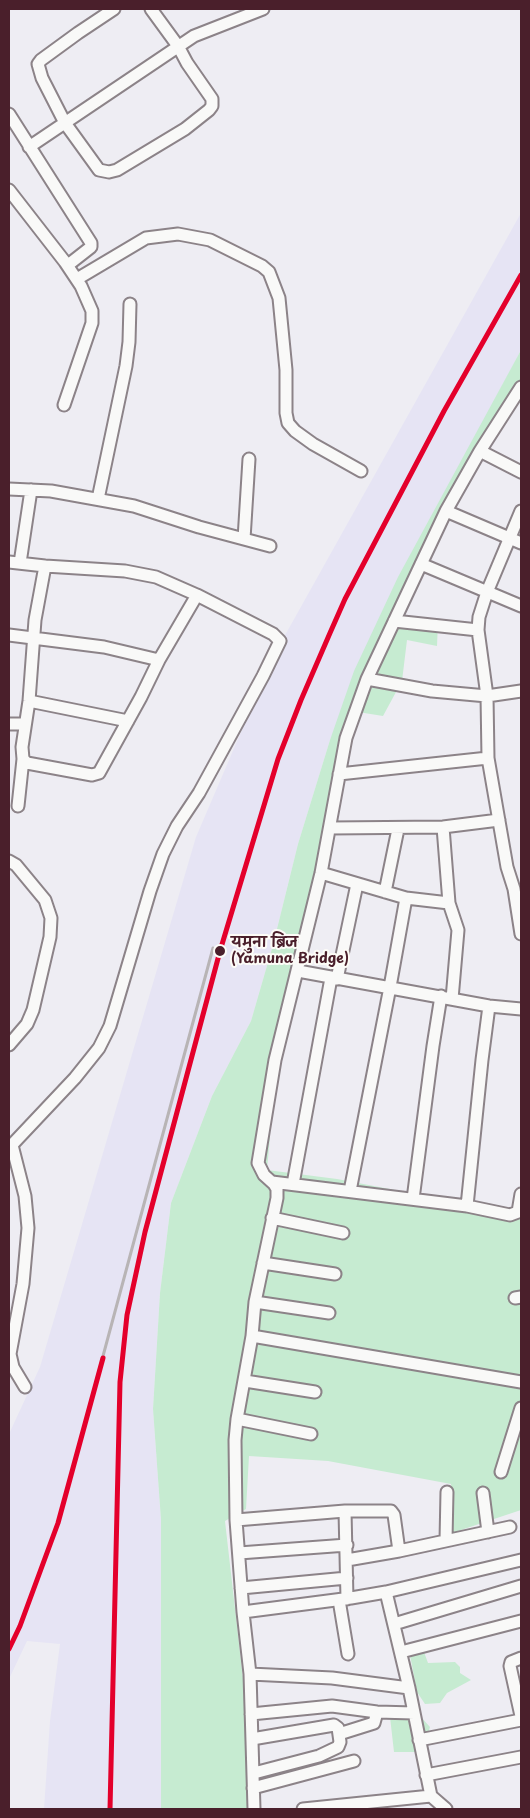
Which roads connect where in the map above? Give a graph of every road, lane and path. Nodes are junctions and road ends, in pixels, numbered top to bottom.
1 (114, 9) edge
2 (151, 9) edge
3 (227, 9) edge
4 (263, 9) edge
5 (232, 20) junction
6 (178, 46) junction
7 (9, 114) edge
8 (65, 123) junction
9 (29, 147) junction
10 (9, 190) edge
11 (68, 265) junction
12 (77, 279) junction
13 (130, 304) dead end
14 (520, 390) edge
15 (64, 405) dead end
16 (480, 451) junction
17 (249, 459) dead end
18 (361, 471) dead end
19 (521, 472) edge
20 (9, 489) edge
21 (31, 490) junction
22 (98, 499) junction
23 (446, 511) junction
24 (521, 511) edge
25 (510, 538) junction
26 (244, 539) junction
27 (521, 543) edge
28 (270, 546) dead end
29 (14, 563) edge
30 (421, 564) junction
31 (45, 566) junction
32 (487, 592) junction
33 (197, 595) junction
34 (521, 606) edge
35 (394, 621) junction
36 (478, 630) junction
37 (9, 636) edge
38 (33, 639) junction
39 (159, 660) junction
40 (367, 679) junction
41 (521, 691) edge
42 (487, 696) junction
43 (28, 701) junction
44 (128, 721) junction
45 (9, 724) edge
46 (25, 724) junction
47 (488, 758) junction
48 (23, 760) junction
49 (339, 774) junction
50 (18, 806) dead end
51 (499, 820) junction
52 (443, 827) junction
53 (330, 828) junction
54 (398, 829) junction
55 (9, 861) edge
56 (321, 873) junction
57 (357, 884) junction
58 (385, 892) junction
59 (406, 898) junction
60 (449, 903) junction
61 (521, 934) edge
62 (298, 971) junction
63 (334, 978) junction
64 (390, 988) junction
65 (446, 998) junction
66 (489, 1006) junction
67 (521, 1010) edge
68 (9, 1045) edge
69 (10, 1147) edge
70 (272, 1182) junction
71 (293, 1184) junction
72 (350, 1191) junction
73 (521, 1194) edge
74 (413, 1199) junction
75 (467, 1206) junction
76 (272, 1218) junction
77 (343, 1234) dead end
78 (263, 1263) junction
79 (335, 1274) dead end
80 (255, 1302) junction
81 (329, 1313) dead end
82 (252, 1336) junction
83 (245, 1381) junction
84 (521, 1382) edge
85 (25, 1387) dead end
86 (315, 1392) dead end
87 (521, 1408) edge
88 (237, 1419) junction
89 (311, 1434) dead end
90 (501, 1472) dead end
91 (447, 1492) dead end
92 (482, 1493) dead end
93 (346, 1511) junction
94 (236, 1520) junction
95 (510, 1527) dead end
96 (488, 1532) junction
97 (446, 1540) junction
98 (347, 1545) junction
99 (399, 1551) junction
100 (239, 1553) junction
101 (347, 1560) junction
102 (521, 1560) edge
103 (347, 1578) junction
104 (521, 1586) edge
105 (241, 1588) junction
106 (386, 1592) junction
107 (343, 1599) junction
108 (243, 1612) junction
109 (521, 1621) edge
110 (394, 1624) junction
111 (401, 1652) junction
112 (348, 1654) dead end
113 (521, 1658) edge
114 (250, 1674) junction
115 (409, 1688) junction
116 (377, 1712) junction
117 (414, 1713) junction
118 (251, 1714) junction
119 (521, 1718) edge
120 (339, 1734) junction
121 (252, 1739) junction
122 (419, 1740) junction
123 (521, 1757) edge
124 (354, 1761) dead end
125 (254, 1773) junction
126 (426, 1775) junction
127 (253, 1788) junction
128 (430, 1796) junction
129 (254, 1809) edge
130 (303, 1809) edge
131 (446, 1809) edge

1 - 8 street
2 - 6 street
3 - 5 street
4 - 5 street
5 - 6 street
6 - 8 street
6 - 8 street
7 - 9 street
8 - 9 street
9 - 11 street
10 - 11 street
11 - 12 street
12 - 15 street
12 - 18 street
13 - 22 street
14 - 16 street
16 - 19 street
16 - 23 street
17 - 26 street
20 - 21 street
21 - 22 street
21 - 29 street
22 - 26 street
23 - 25 street
23 - 30 street
24 - 25 street
25 - 27 street
25 - 32 street
26 - 28 street
29 - 31 street
30 - 32 street
30 - 35 street
31 - 33 street
31 - 38 street
32 - 34 street
32 - 36 street
33 - 39 street
33 - 69 street
35 - 36 street
35 - 40 street
36 - 42 street
37 - 38 street
38 - 39 street
38 - 43 street
39 - 44 street
40 - 42 street
40 - 49 street
41 - 42 street
42 - 47 street
43 - 44 street
43 - 46 street
44 - 48 street
45 - 46 street
46 - 48 street
47 - 49 street
47 - 51 street
48 - 50 street
49 - 53 street
51 - 52 street
51 - 61 street
52 - 54 street
52 - 60 street
53 - 54 street
53 - 56 street
54 - 58 street
55 - 68 street
56 - 57 street
56 - 62 street
57 - 58 street
57 - 63 street
58 - 59 street
59 - 60 street
59 - 64 street
60 - 65 street
62 - 63 street
62 - 70 street
63 - 64 street
63 - 71 street
64 - 65 street
64 - 72 street
65 - 66 street
65 - 74 street
66 - 67 street
66 - 75 street
69 - 85 street
70 - 71 street
70 - 76 street
71 - 72 street
72 - 74 street
73 - 75 street
74 - 75 street
76 - 77 street
76 - 78 street
78 - 79 street
78 - 80 street
80 - 81 street
80 - 82 street
82 - 83 street
82 - 84 street
83 - 86 street
83 - 88 street
87 - 90 street
88 - 89 street
88 - 94 street
91 - 97 street
92 - 96 street
93 - 94 street
93 - 98 street
93 - 99 street
94 - 100 street
95 - 96 street
96 - 97 street
97 - 99 street
98 - 100 street
98 - 101 street
99 - 101 street
100 - 105 street
101 - 103 street
102 - 106 street
103 - 105 street
103 - 107 street
104 - 110 street
105 - 108 street
106 - 107 street
106 - 110 street
107 - 108 street
107 - 112 street
108 - 114 street
109 - 111 street
110 - 111 street
111 - 115 street
113 - 119 street
114 - 115 street
114 - 118 street
115 - 117 street
116 - 117 street
116 - 118 street
116 - 120 street
117 - 122 street
118 - 121 street
119 - 122 street
120 - 121 street
120 - 125 street
121 - 125 street
122 - 126 street
123 - 126 street
124 - 127 street
125 - 127 street
126 - 128 street
127 - 129 street
128 - 130 street
128 - 131 street

